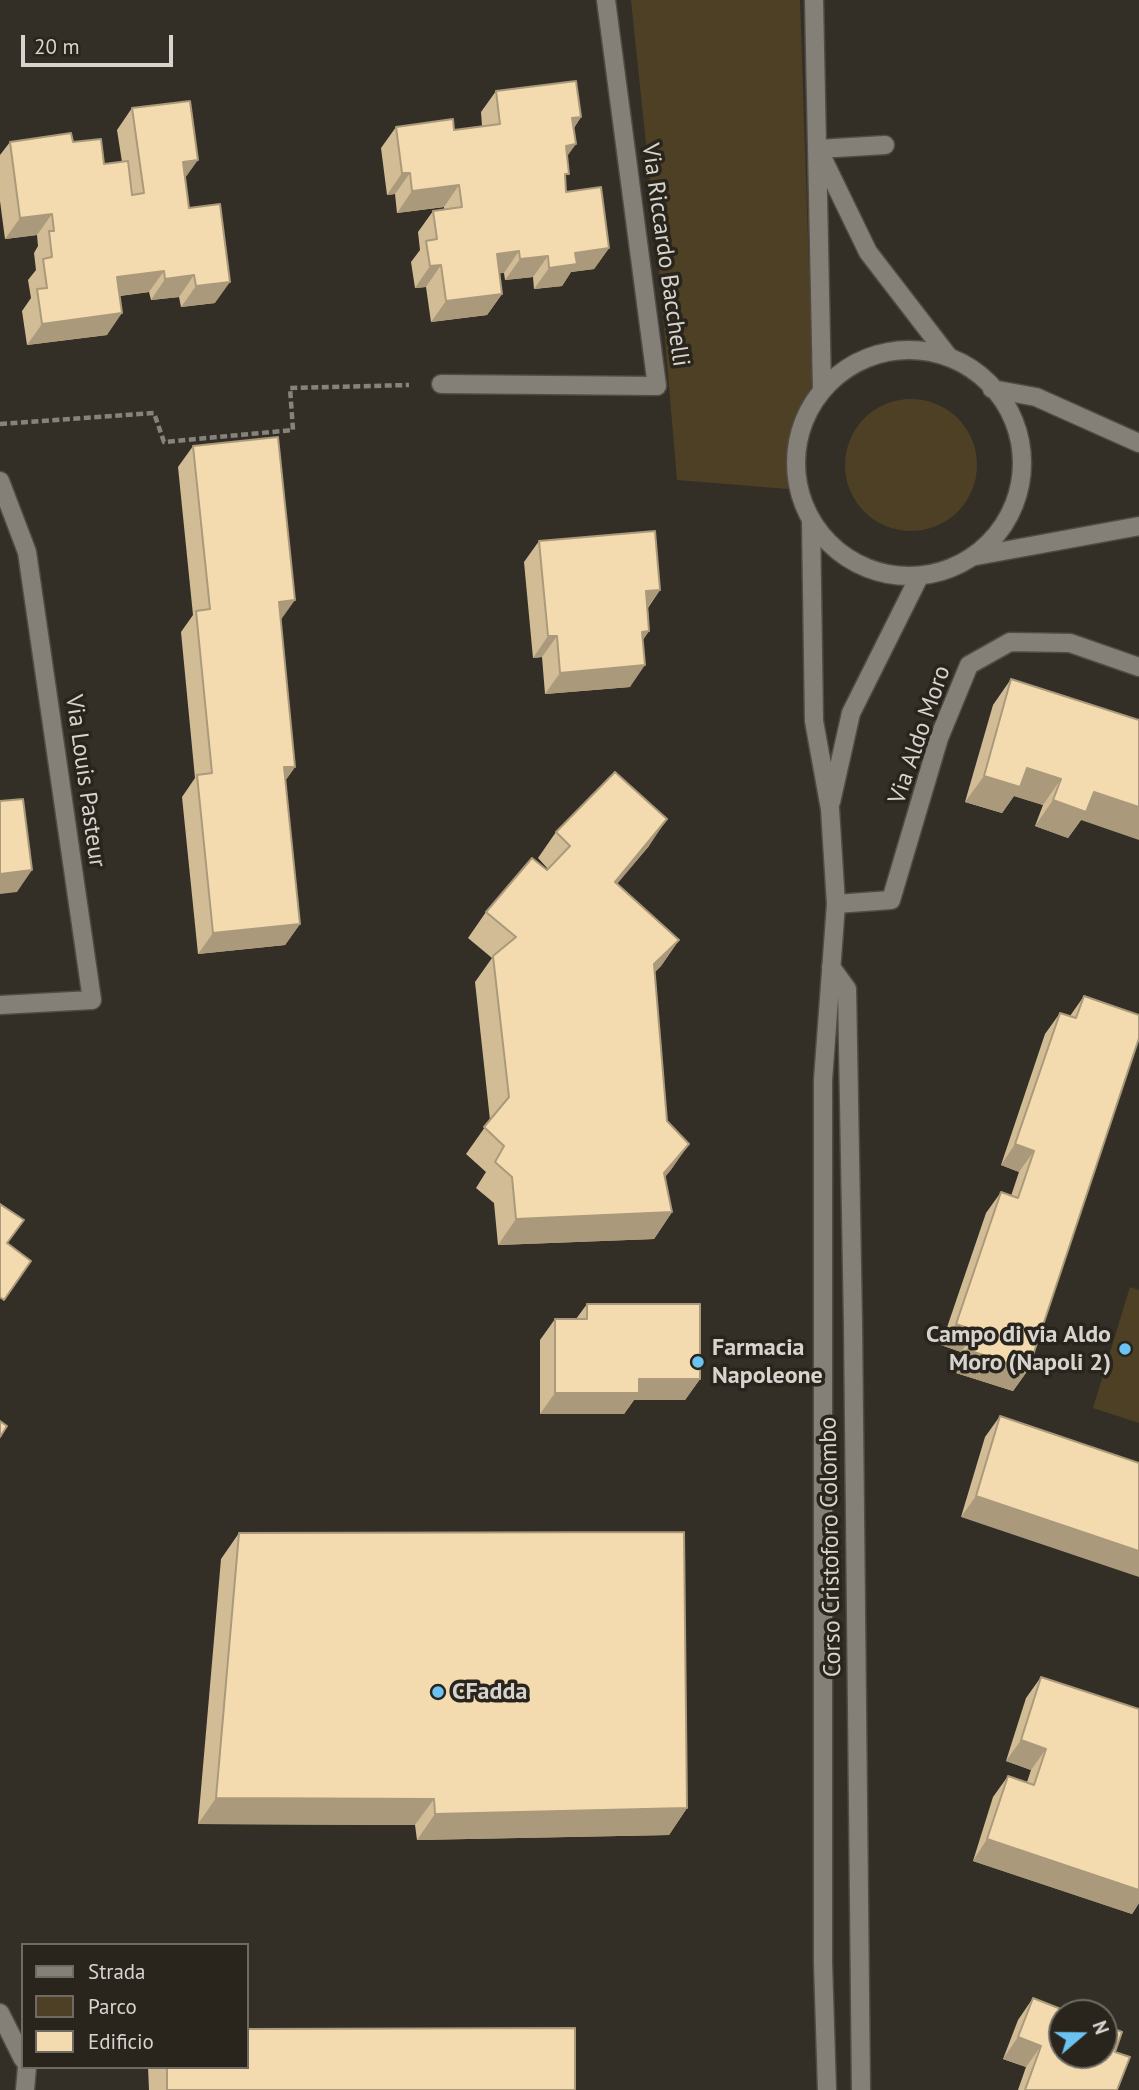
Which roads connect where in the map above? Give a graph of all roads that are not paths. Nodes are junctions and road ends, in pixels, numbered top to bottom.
1 (606, 0) edge
2 (814, 0) edge
3 (885, 145) dead end
4 (818, 149) junction
5 (948, 356) junction
6 (441, 384) road end
7 (992, 388) junction
8 (822, 390) junction
9 (1139, 443) edge
10 (0, 481) edge
11 (811, 520) junction
12 (1139, 526) edge
13 (973, 556) junction
14 (919, 577) junction
15 (1139, 667) edge
16 (830, 809) junction
17 (836, 904) junction
18 (831, 967) junction
19 (0, 1005) edge
20 (0, 2013) edge
21 (21, 2055) edge
22 (27, 2069) edge
23 (25, 2090) edge
24 (827, 2090) edge
25 (861, 2090) edge

1 - 6 street, Via Riccardo Bacchelli
2 - 4 street, Corso Cristoforo Colombo
3 - 4 street
4 - 5 street, Corso Cristoforo Colombo
4 - 8 street, Corso Cristoforo Colombo
5 - 7 street, Corso Cristoforo Colombo
5 - 8 street, Corso Cristoforo Colombo
7 - 9 street
7 - 13 street, Corso Cristoforo Colombo
8 - 11 street, Corso Cristoforo Colombo
10 - 19 street, Via Louis Pasteur
11 - 14 street, Corso Cristoforo Colombo
11 - 16 street, Corso Cristoforo Colombo
12 - 13 street
13 - 14 street, Corso Cristoforo Colombo
14 - 16 street, Corso Cristoforo Colombo
15 - 17 street, Via Aldo Moro
16 - 17 street, Corso Cristoforo Colombo
17 - 18 street, Corso Cristoforo Colombo
18 - 24 street, Corso Cristoforo Colombo
18 - 25 street, Corso Cristoforo Colombo
20 - 21 street
22 - 23 street

